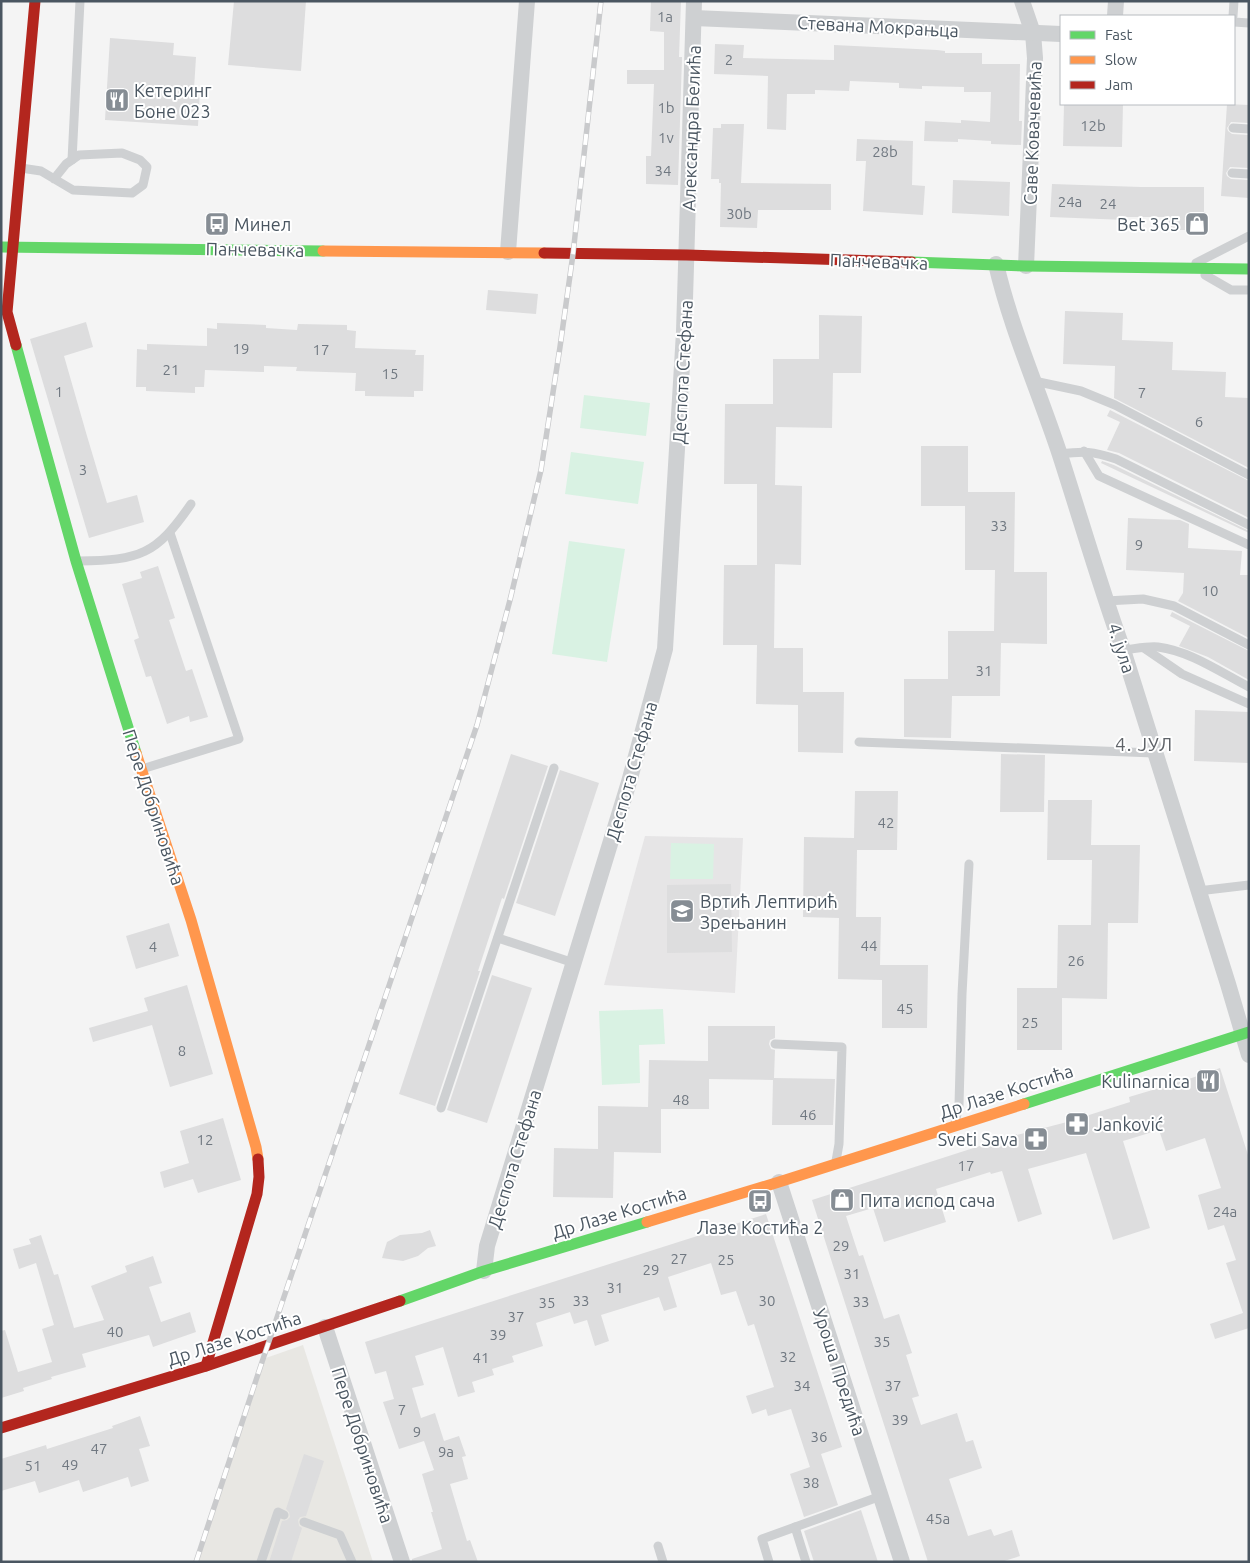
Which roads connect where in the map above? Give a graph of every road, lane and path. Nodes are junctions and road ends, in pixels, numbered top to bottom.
1 (35, 1) edge
2 (80, 1) edge
3 (527, 1) edge
4 (1022, 1) edge
5 (1116, 1) edge
6 (1234, 1) edge
7 (694, 9) edge
8 (1114, 15) edge
9 (1233, 15) edge
10 (1235, 22) edge
11 (1249, 23) edge
12 (1033, 33) junction
13 (1060, 34) edge
14 (1233, 128) dead end
15 (1249, 129) edge
16 (72, 160) junction
17 (21, 168) junction
18 (1232, 173) dead end
19 (1249, 174) edge
20 (54, 179) junction
21 (1249, 236) edge
22 (1, 247) edge
23 (14, 247) junction
24 (508, 252) junction
25 (688, 255) junction
26 (996, 264) junction
27 (1026, 266) junction
28 (1189, 269) junction
29 (1249, 269) edge
30 (1249, 290) edge
31 (1034, 382) junction
32 (1084, 451) junction
33 (1059, 454) junction
34 (1249, 475) edge
35 (191, 504) dead end
36 (1249, 525) edge
37 (170, 533) junction
38 (1249, 545) edge
39 (76, 561) junction
40 (1106, 602) junction
41 (1249, 645) edge
42 (1144, 648) junction
43 (1123, 650) junction
44 (1249, 687) edge
45 (1249, 704) edge
46 (859, 742) dead end
47 (1154, 753) junction
48 (554, 768) dead end
49 (141, 770) junction
50 (969, 864) dead end
51 (1249, 885) edge
52 (1198, 891) junction
53 (498, 938) junction
54 (574, 962) junction
55 (1245, 1033) edge
56 (775, 1044) dead end
57 (1249, 1055) edge
58 (441, 1108) dead end
59 (955, 1125) junction
60 (836, 1164) junction
61 (779, 1182) junction
62 (484, 1271) junction
63 (325, 1327) junction
64 (206, 1366) junction
65 (1, 1428) edge
66 (881, 1496) junction
67 (284, 1515) dead end
68 (304, 1522) dead end
69 (795, 1527) junction
70 (658, 1546) dead end
71 (261, 1562) edge
72 (352, 1562) edge
73 (402, 1562) edge
74 (663, 1562) edge
75 (769, 1562) edge
76 (806, 1562) edge
77 (902, 1562) edge

1 - 17 street, Пере Добриновића
2 - 16 lane
3 - 24 street
4 - 12 street, Саве Ковачевића
5 - 8 street
6 - 9 lane
7 - 12 street, Стевана Мокрањца
7 - 25 street, Александра Белића
10 - 11 lane
12 - 13 street, Стевана Мокрањца
12 - 27 street, Саве Ковачевића
14 - 15 lane
16 - 20 lane
16 - 20 lane
17 - 20 lane
17 - 23 street, Пере Добриновића
18 - 19 lane
21 - 28 lane
22 - 23 street, Панчевачка
23 - 24 street, Панчевачка
23 - 39 street, Пере Добриновића
24 - 25 street, Панчевачка
25 - 26 street, Панчевачка
25 - 54 street, Деспота Стефана
26 - 27 street, Панчевачка
26 - 31 street, 4. јула
27 - 28 street, Панчевачка
28 - 29 street, Панчевачка
28 - 30 lane
31 - 33 street, 4. јула
31 - 34 lane
32 - 33 lane
32 - 36 lane
32 - 38 lane
33 - 40 street, 4. јула
35 - 37 lane
37 - 39 lane
37 - 49 lane
39 - 49 street, Пере Добриновића
40 - 41 lane
40 - 43 street, 4. јула
42 - 43 lane
42 - 44 lane
42 - 45 lane
43 - 47 street, 4. јула
46 - 47 lane
47 - 52 street, 4. јула
48 - 53 lane
49 - 64 street, Пере Добриновића
50 - 59 lane
51 - 52 lane
52 - 55 street, 4. јула
53 - 54 lane
53 - 58 lane
54 - 62 street, Деспота Стефана
55 - 57 street, 4. јула
55 - 59 street, Др Лазе Костића
56 - 60 lane
59 - 60 street, Др Лазе Костића
60 - 61 street, Др Лазе Костића
61 - 62 street, Др Лазе Костића
61 - 66 street, Уроша Предића
62 - 63 street, Др Лазе Костића
63 - 64 street, Др Лазе Костића
63 - 73 street, Пере Добриновића
64 - 65 street, Др Лазе Костића
66 - 69 lane
66 - 77 street, Уроша Предића
67 - 71 lane
68 - 72 lane
69 - 75 lane
69 - 76 lane
70 - 74 lane

